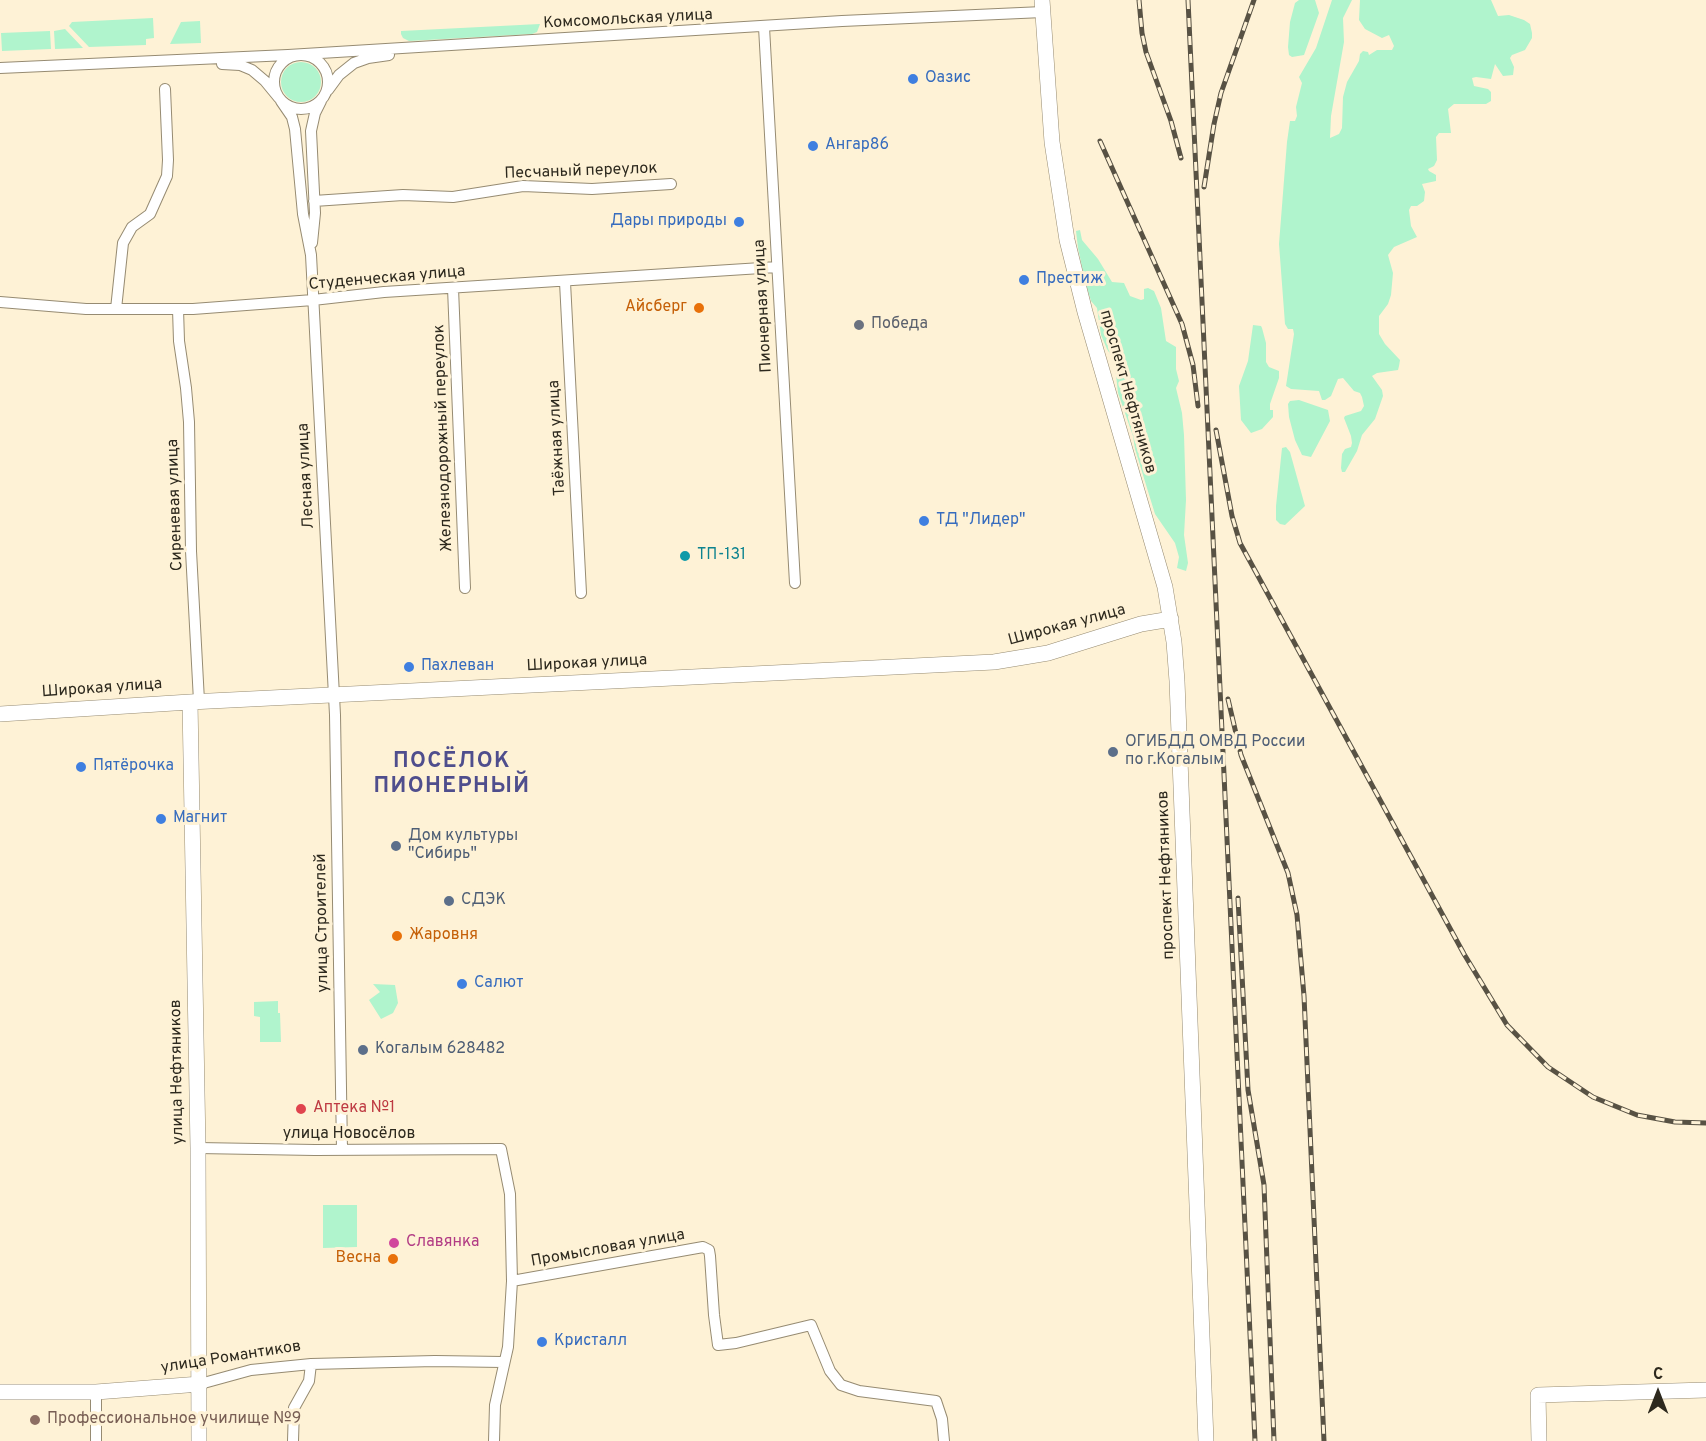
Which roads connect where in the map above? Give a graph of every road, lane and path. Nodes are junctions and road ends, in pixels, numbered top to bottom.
1 (1043, 6) edge
2 (764, 27) junction
3 (467, 44) junction
4 (298, 54) junction
5 (117, 63) junction
6 (0, 68) edge
7 (165, 89) dead end
8 (324, 96) junction
9 (280, 99) junction
10 (671, 184) dead end
11 (314, 201) junction
12 (311, 255) junction
13 (777, 267) junction
14 (565, 282) junction
15 (453, 288) junction
16 (313, 300) junction
17 (0, 302) edge
18 (117, 309) junction
19 (178, 309) junction
20 (795, 583) dead end
21 (465, 588) dead end
22 (581, 593) dead end
23 (1171, 619) junction
24 (334, 695) junction
25 (195, 702) junction
26 (0, 714) edge
27 (198, 1148) junction
28 (342, 1150) junction
29 (512, 1281) junction
30 (503, 1362) junction
31 (311, 1364) junction
32 (200, 1384) junction
33 (1706, 1390) edge
34 (0, 1392) edge
35 (96, 1392) junction
36 (96, 1441) edge
37 (199, 1441) edge
38 (293, 1441) edge
39 (494, 1441) edge
40 (944, 1441) edge
41 (1206, 1441) edge
42 (1539, 1441) edge

1 - 2 street, Комсомольская улица
1 - 23 street, проспект Нефтяников
2 - 3 street, Комсомольская улица
2 - 13 street, Пионерная улица
3 - 4 street, Комсомольская улица
3 - 8 street, Комсомольская улица
4 - 5 street, Комсомольская улица
4 - 8 street
4 - 9 street
5 - 6 street, Комсомольская улица
5 - 9 street, Комсомольская улица
7 - 18 street
8 - 9 street
8 - 11 street, Лесная улица
9 - 12 street, Лесная улица
10 - 11 street, Песчаный переулок
11 - 12 street, Лесная улица
12 - 16 street, Лесная улица
13 - 14 street, Студенческая улица
13 - 20 street, Пионерная улица
14 - 15 street, Студенческая улица
14 - 22 street, Таёжная улица
15 - 16 street, Студенческая улица
15 - 21 street, Железнодорожный переулок
16 - 19 street, Студенческая улица
16 - 24 street, Лесная улица
17 - 18 street, Студенческая улица
18 - 19 street, Студенческая улица
19 - 25 street, Сиреневая улица
23 - 24 street, Широкая улица
23 - 41 street, проспект Нефтяников
24 - 25 street, Широкая улица
24 - 28 street, улица Строителей
25 - 26 street, Широкая улица
25 - 27 street, улица Нефтяников
27 - 28 street, улица Новосёлов
27 - 32 street, улица Нефтяников
28 - 29 street, улица Новосёлов
29 - 30 street
29 - 40 street, Промысловая улица
30 - 31 street, улица Романтиков
30 - 39 street
31 - 32 street, улица Романтиков
31 - 38 street
32 - 35 street, улица Романтиков
32 - 37 street, улица Нефтяников
33 - 42 street
34 - 35 street, улица Романтиков
35 - 36 street

